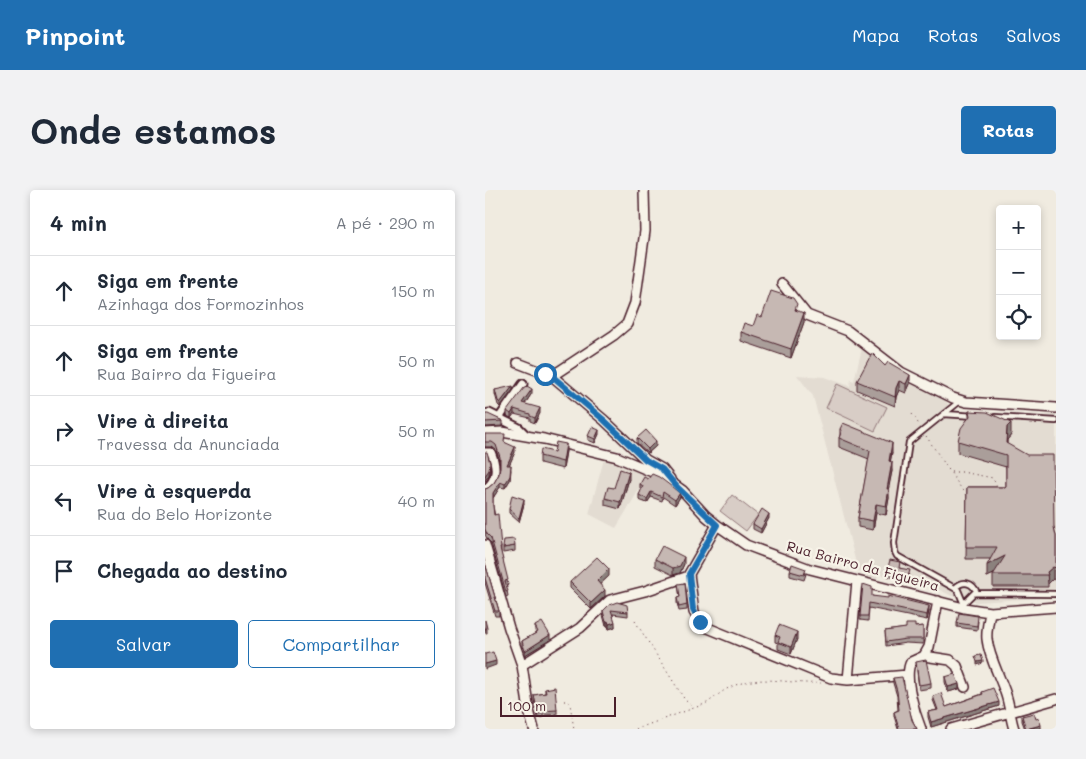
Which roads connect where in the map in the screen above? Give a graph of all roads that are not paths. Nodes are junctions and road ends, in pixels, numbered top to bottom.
1 (645, 190) edge
2 (781, 284) dead end
3 (519, 363) dead end
4 (552, 376) junction
5 (523, 384) dead end
6 (960, 401) junction
7 (1056, 408) edge
8 (485, 414) edge
9 (944, 414) junction
10 (977, 416) edge
11 (986, 417) edge
12 (499, 418) junction
13 (1056, 421) edge
14 (485, 433) edge
15 (527, 436) junction
16 (485, 452) edge
17 (677, 487) junction
18 (485, 489) edge
19 (717, 525) junction
20 (485, 545) edge
21 (689, 576) junction
22 (857, 581) junction
23 (955, 588) junction
24 (977, 593) junction
25 (1056, 594) edge
26 (938, 601) junction
27 (963, 605) junction
28 (1056, 607) edge
29 (990, 612) junction
30 (924, 656) junction
31 (522, 665) junction
32 (908, 675) junction
33 (848, 680) junction
34 (965, 687) dead end
35 (1056, 699) edge
36 (1008, 712) junction
37 (534, 729) edge
38 (921, 729) edge
39 (951, 729) edge
40 (1014, 729) edge

1 - 4 street
2 - 6 street
3 - 4 street
4 - 17 street
5 - 12 street
6 - 7 street
6 - 9 lane
8 - 12 street
9 - 10 lane
9 - 23 lane
11 - 13 lane
12 - 15 street
14 - 15 street, Rua Bairro da Figueira
15 - 17 street, Rua Bairro da Figueira
16 - 18 street
17 - 19 street, Rua Bairro da Figueira
19 - 21 street
19 - 22 street, Rua Bairro da Figueira
20 - 31 street
21 - 31 street
21 - 33 street
22 - 26 street, Rua Bairro da Figueira
22 - 33 street
23 - 24 lane
23 - 27 lane
24 - 25 lane
24 - 27 lane
26 - 27 street, Rua Bairro da Figueira
26 - 30 street
27 - 29 street, Rua Bairro da Figueira
28 - 29 street, Rua Bairro da Figueira
29 - 36 street
30 - 32 street
30 - 34 street
31 - 37 street
32 - 33 street
32 - 38 street
35 - 36 street
36 - 39 street
36 - 40 street

